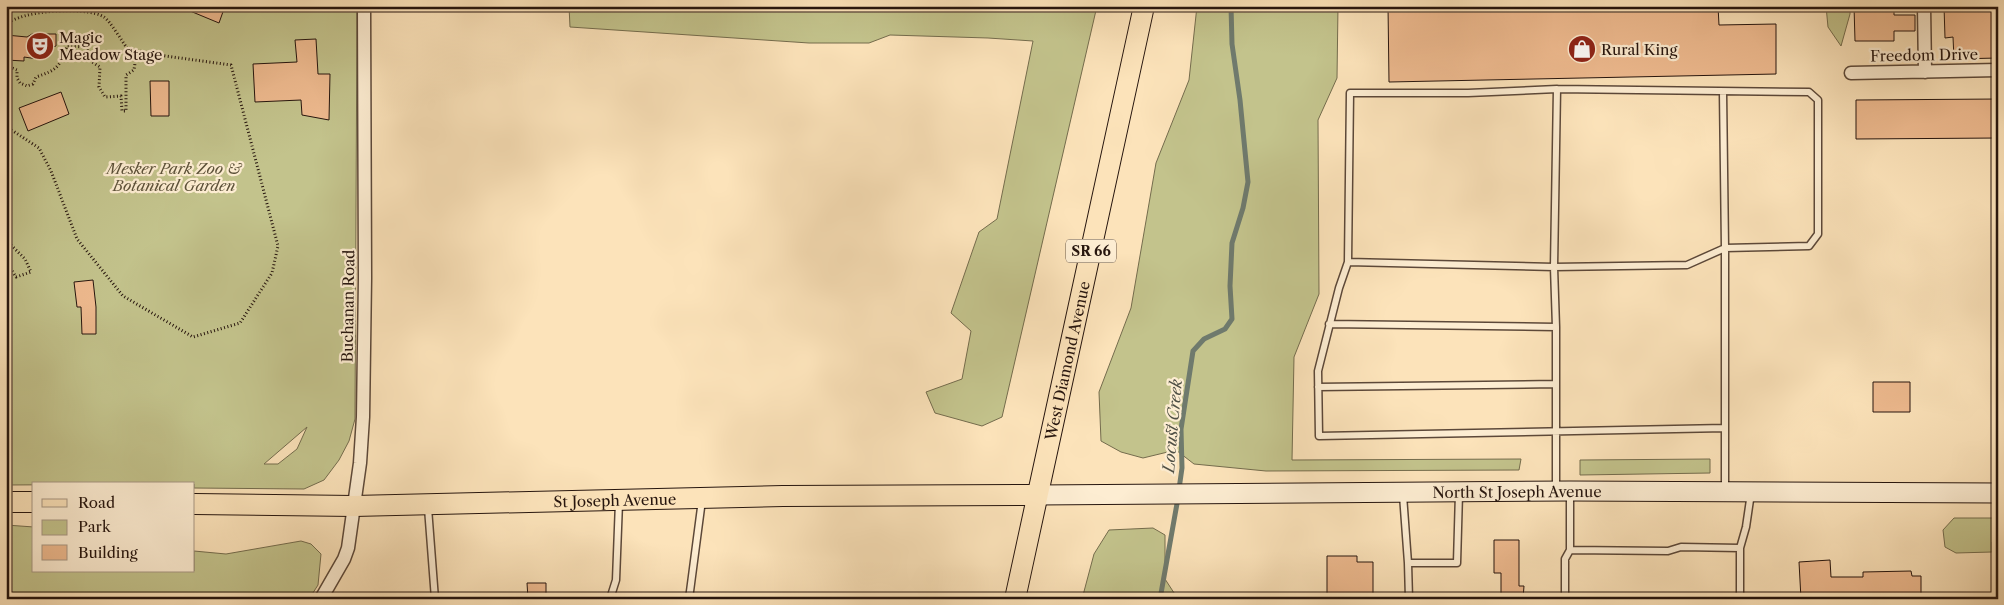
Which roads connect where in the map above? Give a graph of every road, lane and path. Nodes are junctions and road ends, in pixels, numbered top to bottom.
1 (364, 6) edge
2 (1144, 6) edge
3 (1924, 6) edge
4 (6, 25) edge
5 (137, 50) junction
6 (6, 70) edge
7 (1998, 70) edge
8 (1925, 72) junction
9 (1851, 73) dead end
10 (1557, 89) junction
11 (6, 92) edge
12 (1723, 92) junction
13 (6, 101) edge
14 (6, 128) edge
15 (7, 242) edge
16 (1725, 248) junction
17 (6, 261) edge
18 (1348, 262) junction
19 (1554, 267) junction
20 (1329, 324) junction
21 (1556, 327) junction
22 (1556, 384) junction
23 (1318, 387) junction
24 (1725, 428) junction
25 (1556, 432) junction
26 (1563, 491) junction
27 (1403, 492) junction
28 (1459, 492) junction
29 (1725, 492) junction
30 (1751, 492) junction
31 (1998, 493) edge
32 (1037, 495) junction
33 (702, 499) junction
34 (619, 501) junction
35 (6, 502) edge
36 (32, 502) edge
37 (195, 504) edge
38 (428, 505) junction
39 (354, 506) junction
40 (1740, 548) junction
41 (1570, 550) junction
42 (1408, 563) junction
43 (321, 599) edge
44 (435, 599) edge
45 (610, 599) edge
46 (689, 599) edge
47 (1015, 599) edge
48 (1409, 599) edge
49 (1565, 599) edge
50 (1740, 599) edge

1 - 39 street, Buchanan Road
2 - 32 main road, West Diamond Avenue / SR 66
3 - 8 street
4 - 5 path
5 - 6 path
5 - 14 path
7 - 8 street, Freedom Drive
8 - 9 street, Freedom Drive
10 - 12 lane
10 - 18 lane
10 - 19 lane
11 - 13 path
12 - 16 lane
12 - 16 lane
15 - 17 path
16 - 19 lane
16 - 24 lane
18 - 19 lane
18 - 20 lane
19 - 21 lane
20 - 21 lane
20 - 23 lane
21 - 22 lane
22 - 23 lane
22 - 25 lane
23 - 25 lane
24 - 25 lane
24 - 29 lane
25 - 26 lane
26 - 28 main road, North St Joseph Avenue
26 - 29 main road, North St Joseph Avenue
26 - 41 lane
27 - 28 main road, North St Joseph Avenue
27 - 32 main road, North St Joseph Avenue
27 - 42 lane
28 - 42 lane
29 - 30 main road, North St Joseph Avenue
30 - 31 main road, North St Joseph Avenue
30 - 40 lane
32 - 33 main road, St Joseph Avenue
32 - 47 main road, West Diamond Avenue / SR 66
33 - 34 main road, St Joseph Avenue
33 - 46 lane
34 - 38 main road, St Joseph Avenue
34 - 45 lane
35 - 36 main road
37 - 39 main road, St Joseph Avenue
38 - 39 main road, St Joseph Avenue
38 - 44 lane
39 - 43 street, Buchanan Road
40 - 41 lane
40 - 50 lane
41 - 49 lane
42 - 48 lane

